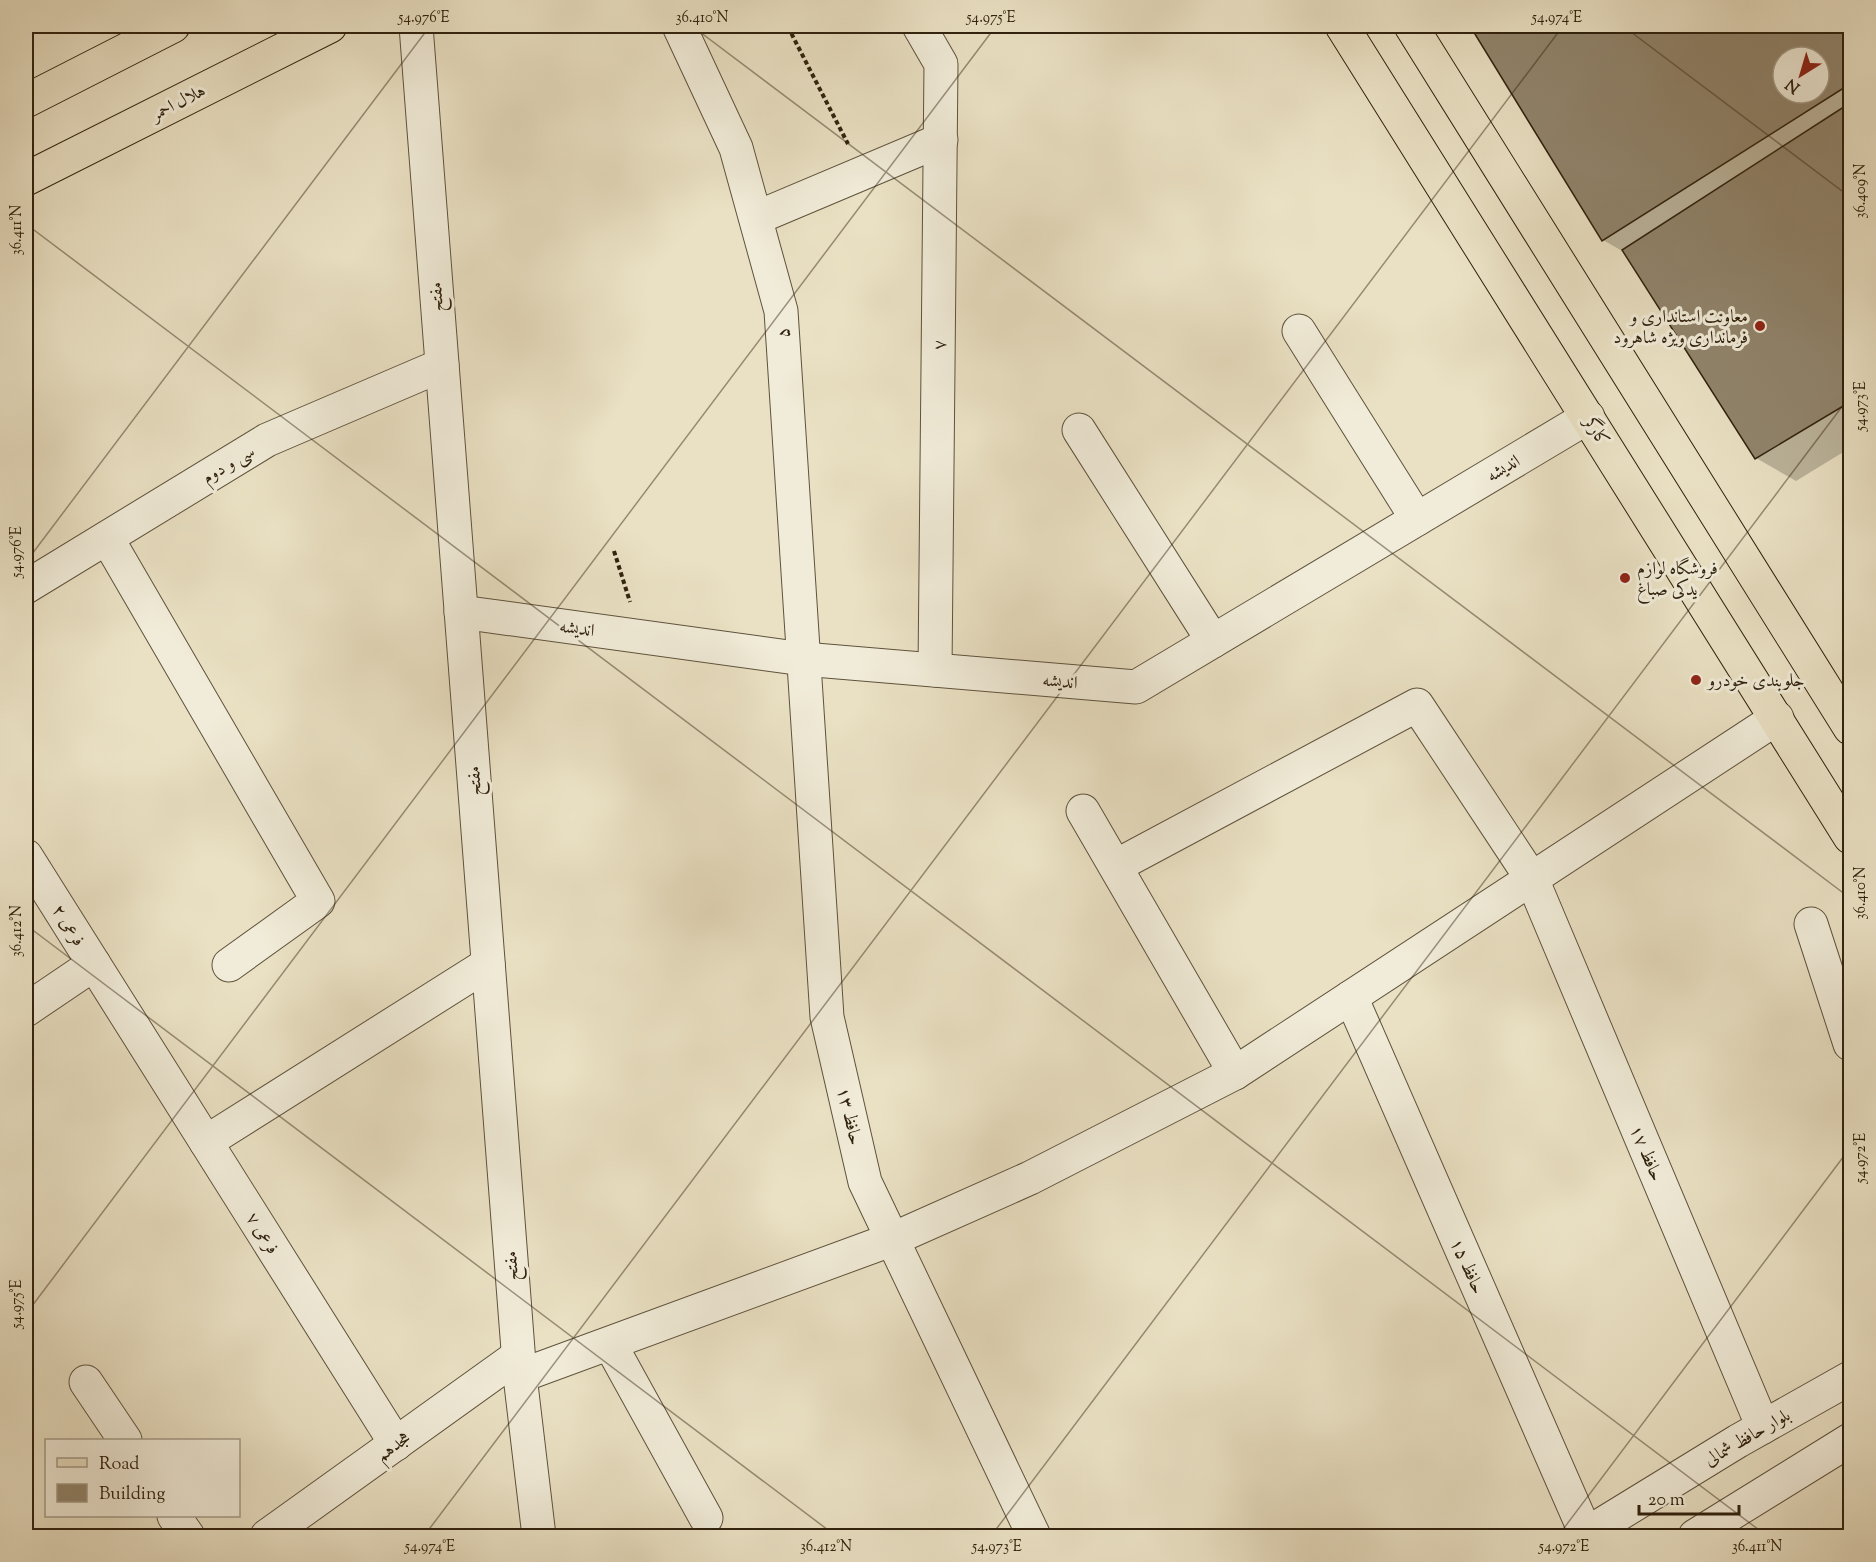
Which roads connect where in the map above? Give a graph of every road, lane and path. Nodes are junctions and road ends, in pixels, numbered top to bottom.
1 (173, 26) edge
2 (330, 26) edge
3 (416, 26) edge
4 (680, 26) edge
5 (919, 26) edge
6 (1342, 26) edge
7 (1411, 26) edge
8 (788, 27) dead end
9 (26, 101) edge
10 (941, 140) junction
11 (863, 173) junction
12 (26, 179) edge
13 (756, 218) junction
14 (1299, 331) dead end
15 (442, 365) junction
16 (1588, 417) junction
17 (1078, 430) dead end
18 (1417, 519) junction
19 (107, 538) junction
20 (614, 551) dead end
21 (26, 587) edge
22 (461, 612) junction
23 (640, 636) junction
24 (1213, 641) junction
25 (803, 659) junction
26 (935, 670) junction
27 (1777, 718) junction
28 (1851, 728) edge
29 (1083, 811) dead end
30 (1851, 837) edge
31 (26, 856) edge
32 (1116, 866) junction
33 (1532, 879) junction
34 (1811, 924) dead end
35 (94, 964) junction
36 (488, 964) junction
37 (229, 965) dead end
38 (1351, 997) junction
39 (26, 1010) edge
40 (130, 1022) joint
41 (1851, 1044) edge
42 (1235, 1074) junction
43 (206, 1142) junction
44 (893, 1239) junction
45 (610, 1344) junction
46 (519, 1366) junction
47 (1851, 1378) edge
48 (86, 1382) dead end
49 (1763, 1427) junction
50 (124, 1439) edge
51 (396, 1444) junction
52 (1847, 1449) edge
53 (175, 1517) edge
54 (706, 1518) dead end
55 (1584, 1535) edge
56 (188, 1536) edge
57 (267, 1536) edge
58 (539, 1536) edge
59 (1035, 1536) edge
60 (1695, 1536) edge

1 - 9 main road
2 - 12 main road, هلال احمر
3 - 15 street, مفتح
4 - 13 street, ۵
5 - 10 street, ۷
6 - 16 main road, کارگر
7 - 28 main road
8 - 11 path
10 - 11 street
10 - 26 street, ۷
11 - 13 street
13 - 25 street, ۵
14 - 18 street
15 - 19 street, سی و دوم
15 - 22 street, مفتح
16 - 18 street, اندیشه
16 - 27 main road, کارگر
17 - 24 street
18 - 24 street, اندیشه
19 - 21 street, سی و دوم
19 - 37 street
20 - 23 path
22 - 23 street, اندیشه
22 - 36 street, مفتح
23 - 25 street, اندیشه
24 - 26 street, اندیشه
25 - 26 street, اندیشه
25 - 44 street, حافظ ۱۳
27 - 30 main road, کارگر
27 - 33 street, هجدهم
29 - 32 street
31 - 35 street, فرعی ۲
32 - 33 street, حافظ ۱۷
32 - 42 street
33 - 38 street, هجدهم
33 - 49 street, حافظ ۱۷
34 - 41 street
35 - 39 street
35 - 40 street, فرعی ۲
36 - 43 street
36 - 46 street, مفتح
38 - 42 street, هجدهم
38 - 55 street, حافظ ۱۵
40 - 43 street, فرعی ۷
42 - 44 street, هجدهم
43 - 51 street, فرعی ۷
44 - 45 street, هجدهم
44 - 59 street, حافظ ۱۳
45 - 46 street, هجدهم
45 - 54 street
46 - 51 street, هجدهم
46 - 58 street, مفتح
47 - 49 street, بلوار حافظ شمالی
48 - 50 street
49 - 55 street, بلوار حافظ شمالی
51 - 57 street, هجدهم
52 - 60 street
53 - 56 street

